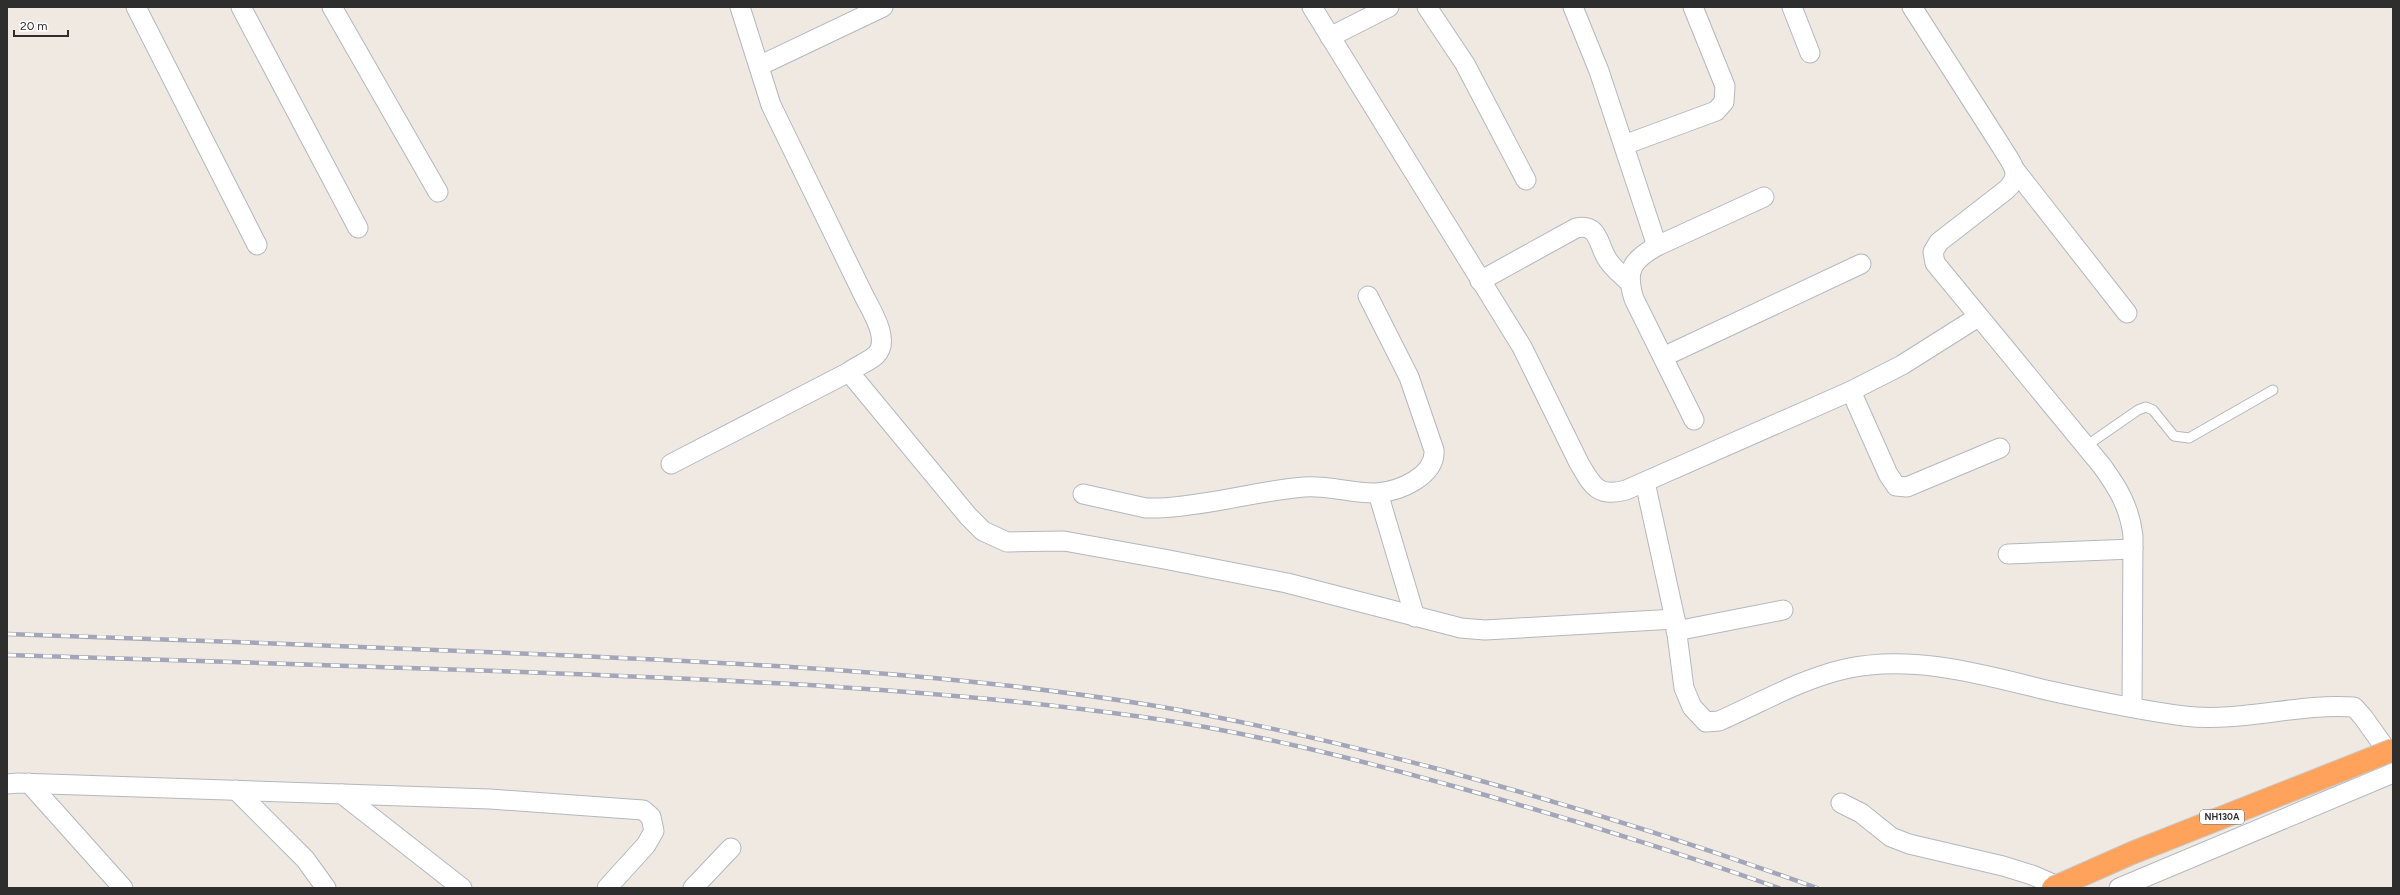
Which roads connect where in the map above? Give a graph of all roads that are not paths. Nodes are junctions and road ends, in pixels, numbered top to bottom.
1 (136, 7) edge
2 (242, 7) edge
3 (332, 7) edge
4 (740, 7) edge
5 (883, 7) edge
6 (1312, 7) edge
7 (1389, 7) edge
8 (1428, 7) edge
9 (1573, 7) edge
10 (1693, 7) edge
11 (1792, 7) edge
12 (1912, 7) edge
13 (1330, 37) junction
14 (1810, 53) dead end
15 (759, 66) junction
16 (1624, 145) junction
17 (2015, 170) junction
18 (1526, 180) dead end
19 (438, 192) dead end
20 (1764, 197) dead end
21 (358, 228) dead end
22 (257, 245) dead end
23 (1657, 246) junction
24 (1861, 264) dead end
25 (1480, 281) junction
26 (1630, 283) junction
27 (1368, 296) dead end
28 (2128, 313) dead end
29 (1978, 317) junction
30 (1663, 357) junction
31 (849, 372) junction
32 (2272, 390) dead end
33 (1851, 391) junction
34 (1694, 420) dead end
35 (2086, 446) junction
36 (2000, 448) dead end
37 (670, 464) dead end
38 (1645, 482) junction
39 (1378, 493) junction
40 (1084, 494) dead end
41 (2133, 549) junction
42 (2008, 554) dead end
43 (1783, 610) dead end
44 (1415, 617) junction
45 (1676, 625) junction
46 (2132, 707) junction
47 (2393, 750) edge
48 (2393, 759) edge
49 (2393, 772) edge
50 (29, 783) junction
51 (7, 784) edge
52 (236, 790) junction
53 (342, 794) junction
54 (1841, 803) dead end
55 (731, 848) dead end
56 (123, 888) edge
57 (326, 888) edge
58 (462, 888) edge
59 (607, 888) edge
60 (693, 888) edge
61 (2054, 888) edge
62 (2062, 888) edge
63 (2119, 888) edge

1 - 22 street
2 - 21 street
3 - 19 street
4 - 15 street
5 - 15 street
6 - 13 street
7 - 13 street
8 - 18 street
9 - 16 street
10 - 16 street
11 - 14 street
12 - 17 street
13 - 25 street
15 - 31 street
16 - 23 street
17 - 28 street
17 - 29 street
20 - 23 street
23 - 26 street
24 - 30 street
25 - 26 street
25 - 38 street
26 - 30 street
27 - 39 street
29 - 33 street
29 - 35 street
30 - 34 street
31 - 37 street
31 - 44 street
32 - 35 lane
33 - 36 street
33 - 38 street
35 - 41 street
38 - 45 street
39 - 40 street
39 - 44 street
41 - 42 street
41 - 46 street
43 - 45 street
44 - 45 street
45 - 46 street
46 - 48 street
47 - 61 highway, NH130A, bridge
49 - 63 street
50 - 51 street
50 - 52 street
50 - 56 street
52 - 53 street
52 - 57 street
53 - 58 street
53 - 59 street
54 - 62 street
55 - 60 street

